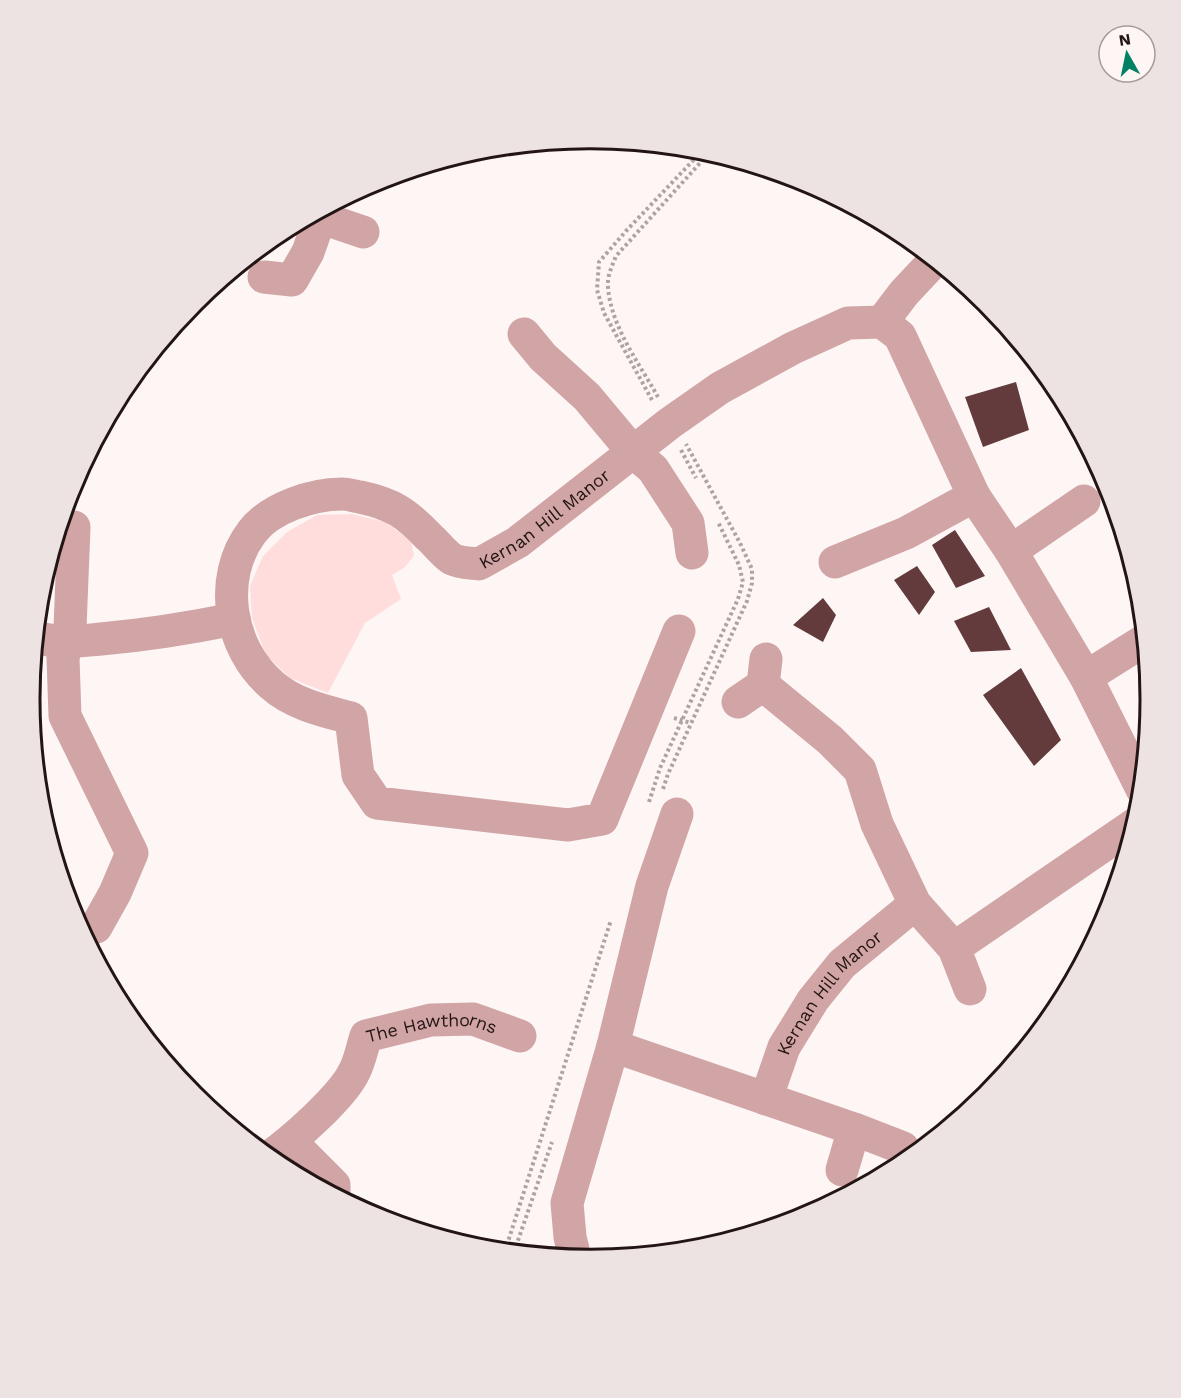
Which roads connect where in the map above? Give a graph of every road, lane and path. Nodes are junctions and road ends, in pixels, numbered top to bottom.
1 (324, 219) edge
2 (315, 224) edge
3 (363, 232) dead end
4 (929, 266) edge
5 (264, 277) dead end
6 (882, 322) junction
7 (524, 334) dead end
8 (633, 452) junction
9 (974, 496) junction
10 (1084, 501) dead end
11 (74, 527) dead end
12 (1011, 551) junction
13 (692, 553) dead end
14 (835, 562) dead end
15 (234, 620) junction
16 (679, 631) dead end
17 (52, 639) edge
18 (1137, 645) edge
19 (1086, 677) junction
20 (756, 682) dead end
21 (1135, 775) edge
22 (677, 814) dead end
23 (1124, 831) edge
24 (915, 904) junction
25 (92, 930) edge
26 (954, 948) junction
27 (970, 989) dead end
28 (520, 1036) dead end
29 (613, 1046) junction
30 (766, 1099) junction
31 (854, 1129) junction
32 (903, 1148) dead end
33 (280, 1149) edge
34 (842, 1170) dead end
35 (334, 1185) edge
36 (573, 1249) edge

1 - 3 street
2 - 5 street
4 - 6 street
6 - 8 street, Kernan Hill Manor
6 - 9 street
7 - 8 street
8 - 13 street
8 - 15 street, Kernan Hill Manor
9 - 12 street
9 - 14 street
10 - 12 street
11 - 17 street
12 - 19 street
15 - 16 street, Kernan Hill Manor
15 - 17 street
17 - 25 street
18 - 19 street
19 - 21 street
20 - 24 street
22 - 29 street
23 - 26 street
24 - 26 street
24 - 30 street, Kernan Hill Manor
26 - 27 street
28 - 33 street, The Hawthorns
29 - 30 street
29 - 36 street
30 - 31 street
31 - 32 street
31 - 34 street
33 - 35 street, The Hawthorns

